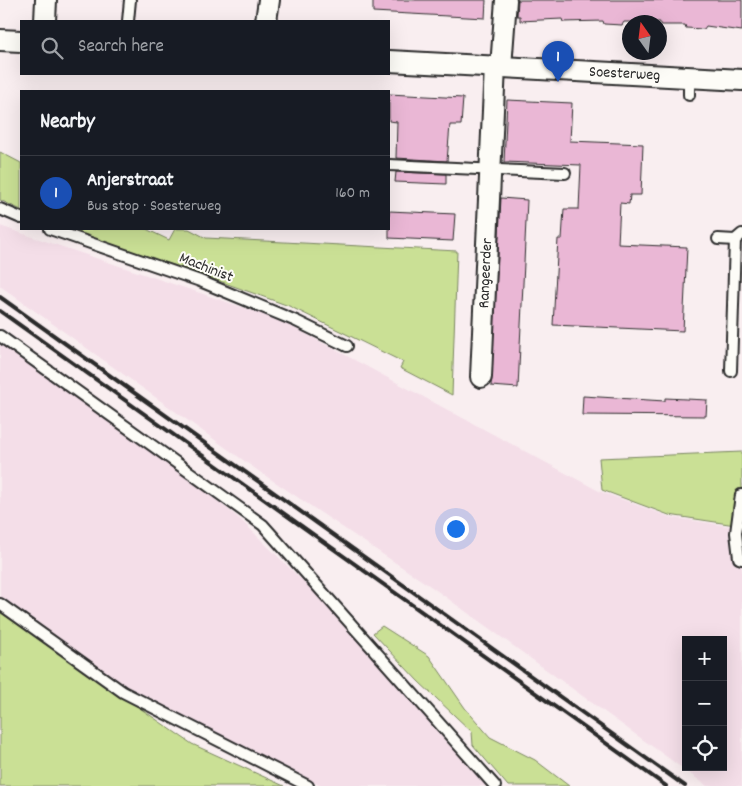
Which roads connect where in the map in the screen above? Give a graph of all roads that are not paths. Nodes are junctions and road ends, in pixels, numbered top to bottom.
1 (46, 0) edge
2 (130, 0) edge
3 (269, 0) edge
4 (506, 0) edge
5 (45, 20) edge
6 (128, 20) edge
7 (266, 20) edge
8 (0, 40) edge
9 (20, 41) edge
10 (390, 61) edge
11 (498, 67) junction
12 (742, 80) edge
13 (390, 165) edge
14 (490, 170) junction
15 (565, 173) dead end
16 (0, 209) edge
17 (20, 218) edge
18 (53, 230) edge
19 (739, 237) edge
20 (718, 239) dead end
21 (0, 336) edge
22 (347, 346) dead end
23 (731, 371) dead end
24 (480, 376) dead end
25 (741, 496) edge
26 (742, 559) edge
27 (0, 604) edge
28 (308, 786) edge
29 (495, 786) edge

1 - 5 street
2 - 6 lane
3 - 7 street
4 - 11 street, Rangeerder
8 - 9 street
10 - 11 street, Soesterweg
11 - 12 street, Soesterweg
11 - 14 street, Rangeerder
13 - 14 lane
14 - 15 lane
14 - 24 street, Rangeerder
16 - 17 lane
18 - 22 lane, Machinist
19 - 20 lane
19 - 23 lane
21 - 29 lane
25 - 26 lane
27 - 28 lane

